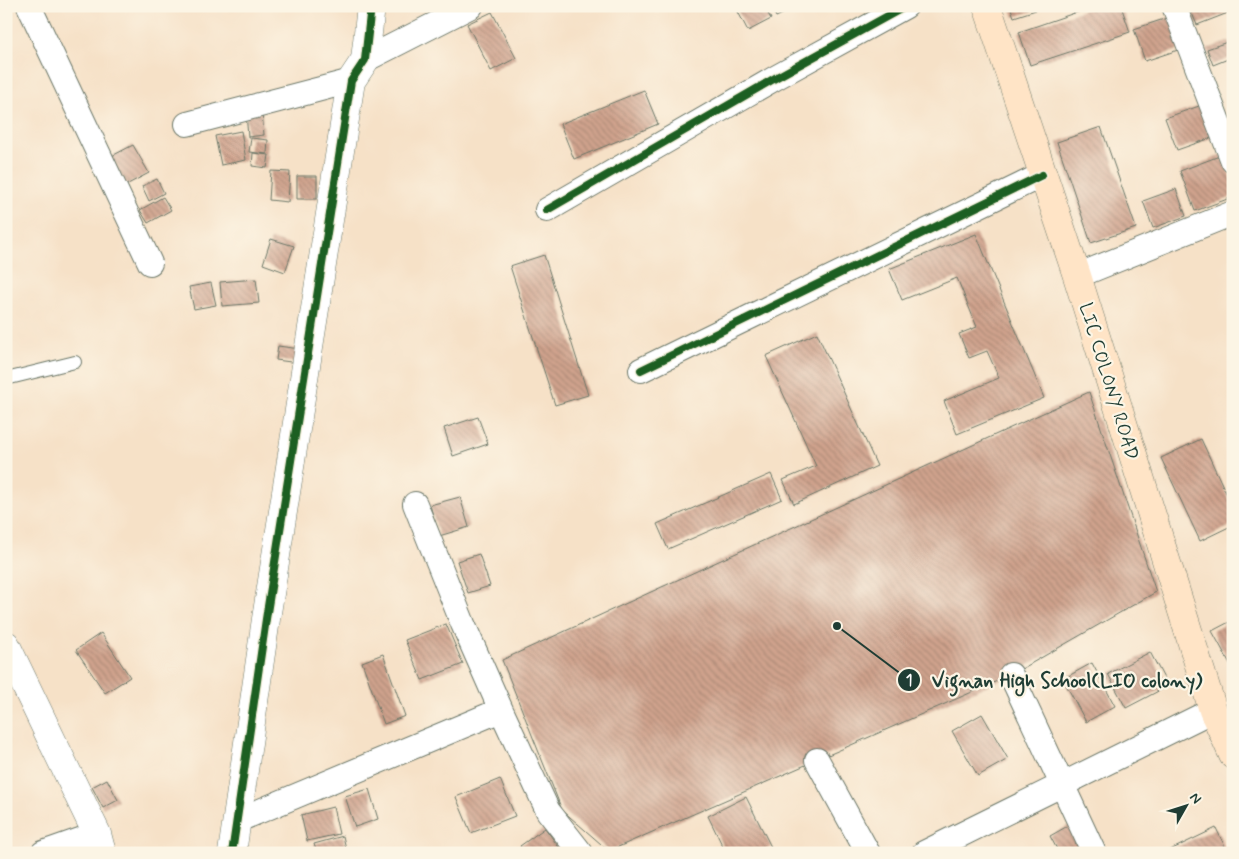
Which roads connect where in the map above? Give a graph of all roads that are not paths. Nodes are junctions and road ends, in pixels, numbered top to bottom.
1 (29, 6) edge
2 (371, 6) edge
3 (471, 6) edge
4 (906, 6) edge
5 (987, 6) edge
6 (1174, 6) edge
7 (358, 71) junction
8 (187, 124) dead end
9 (1233, 160) edge
10 (1042, 176) junction
11 (547, 210) dead end
12 (1233, 213) edge
13 (150, 263) dead end
14 (1077, 276) junction
15 (75, 362) dead end
16 (642, 370) dead end
17 (6, 379) edge
18 (415, 504) dead end
19 (6, 645) edge
20 (1011, 675) dead end
21 (501, 710) junction
22 (1213, 710) junction
23 (1233, 756) edge
24 (817, 760) dead end
25 (1063, 784) junction
26 (236, 821) junction
27 (99, 843) edge
28 (43, 853) edge
29 (232, 853) edge
30 (581, 853) edge
31 (868, 853) edge
32 (924, 853) edge
33 (1094, 853) edge

1 - 13 street
2 - 7 street
3 - 7 street
4 - 11 street
5 - 10 main road, LIC COLONY ROAD
6 - 9 street
7 - 8 street
7 - 26 street
10 - 14 main road, LIC COLONY ROAD
10 - 16 street
12 - 14 street
14 - 22 main road, LIC COLONY ROAD
15 - 17 lane
18 - 21 street
19 - 27 street
20 - 25 street
21 - 26 street
21 - 30 street
22 - 23 main road, LIC COLONY ROAD
22 - 25 street
24 - 31 street
25 - 32 street
25 - 33 street
26 - 29 street
27 - 28 street

